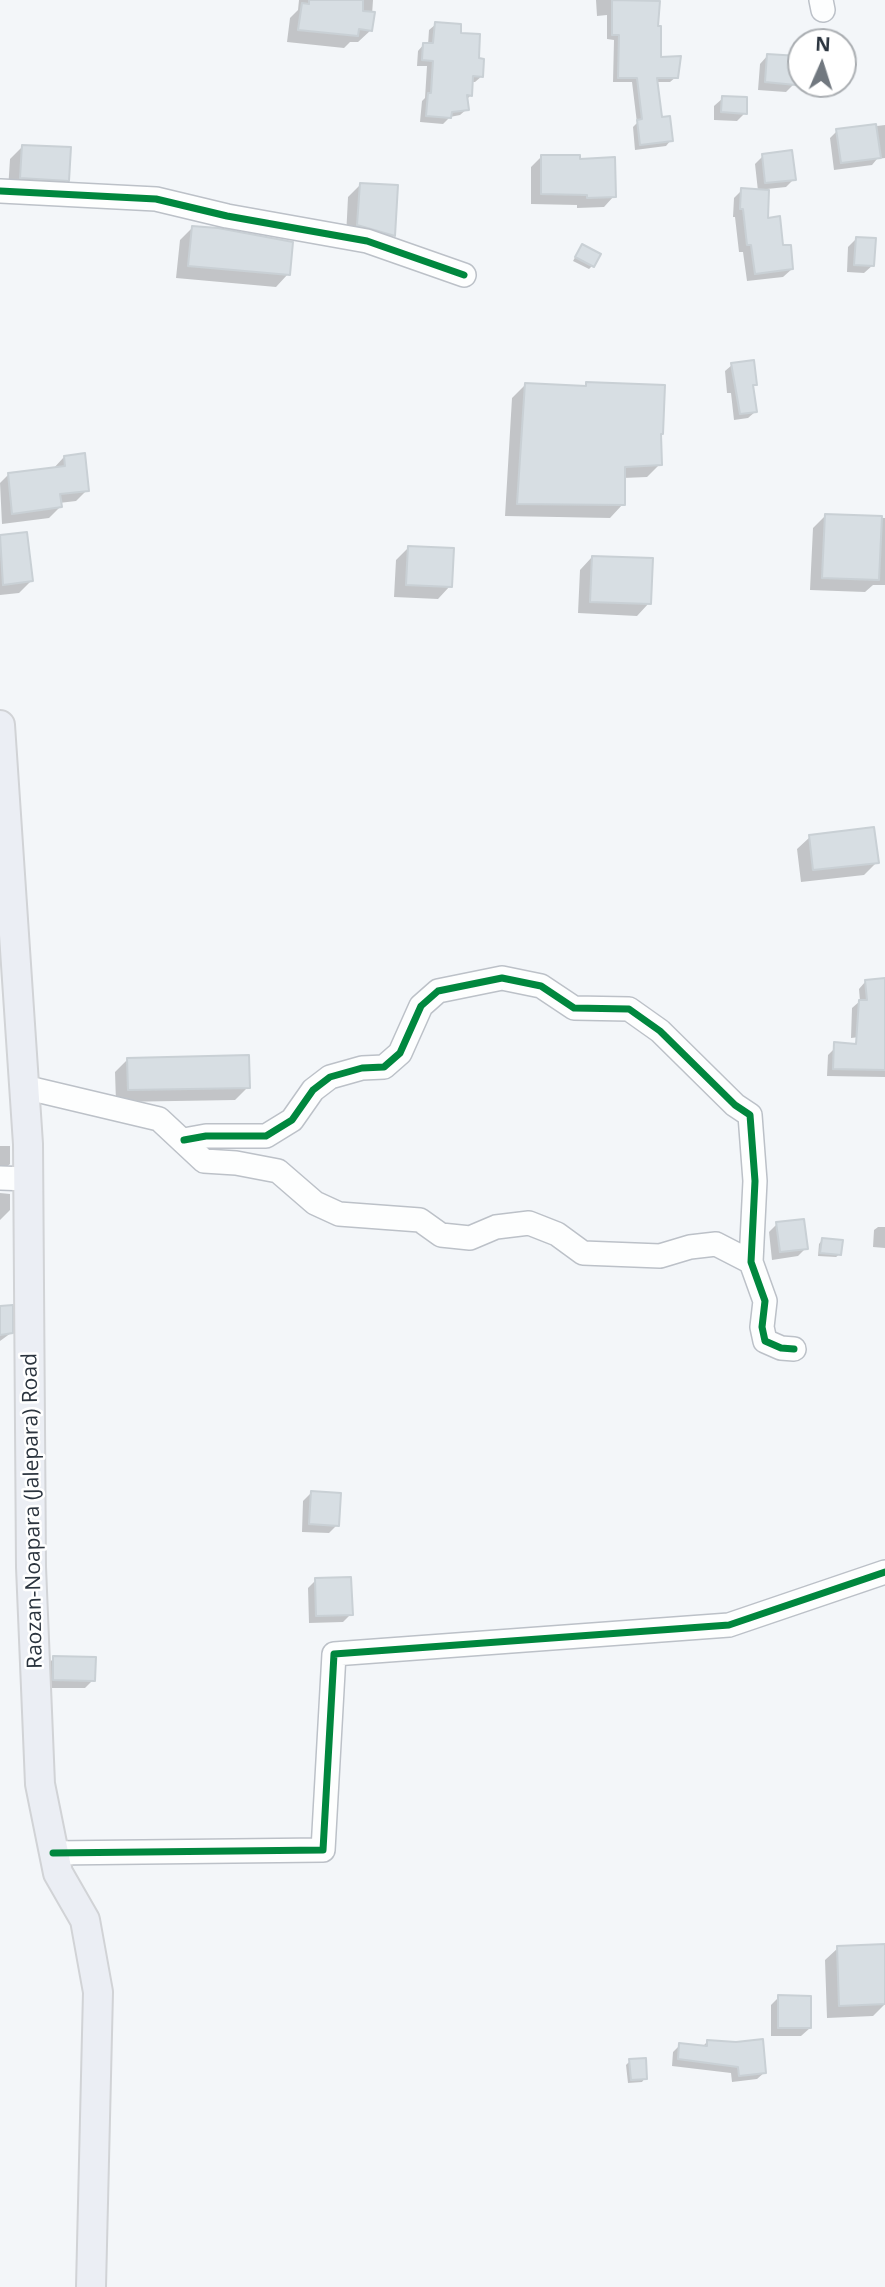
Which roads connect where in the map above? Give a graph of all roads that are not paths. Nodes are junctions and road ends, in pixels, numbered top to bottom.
1 (0, 191) edge
2 (464, 275) dead end
3 (0, 726) edge
4 (24, 1087) junction
5 (184, 1140) junction
6 (0, 1178) edge
7 (29, 1179) junction
8 (751, 1262) junction
9 (794, 1349) dead end
10 (885, 1572) edge
11 (53, 1853) junction
12 (91, 2287) edge

1 - 2 street
3 - 4 main road, Raozan-Noapara (Jalepara) Road
4 - 5 street
4 - 7 main road, Raozan-Noapara (Jalepara) Road
5 - 8 street
5 - 8 street
6 - 7 street
7 - 11 main road, Raozan-Noapara (Jalepara) Road
8 - 9 street
10 - 11 street
11 - 12 main road, Raozan-Noapara (Jalepara) Road

